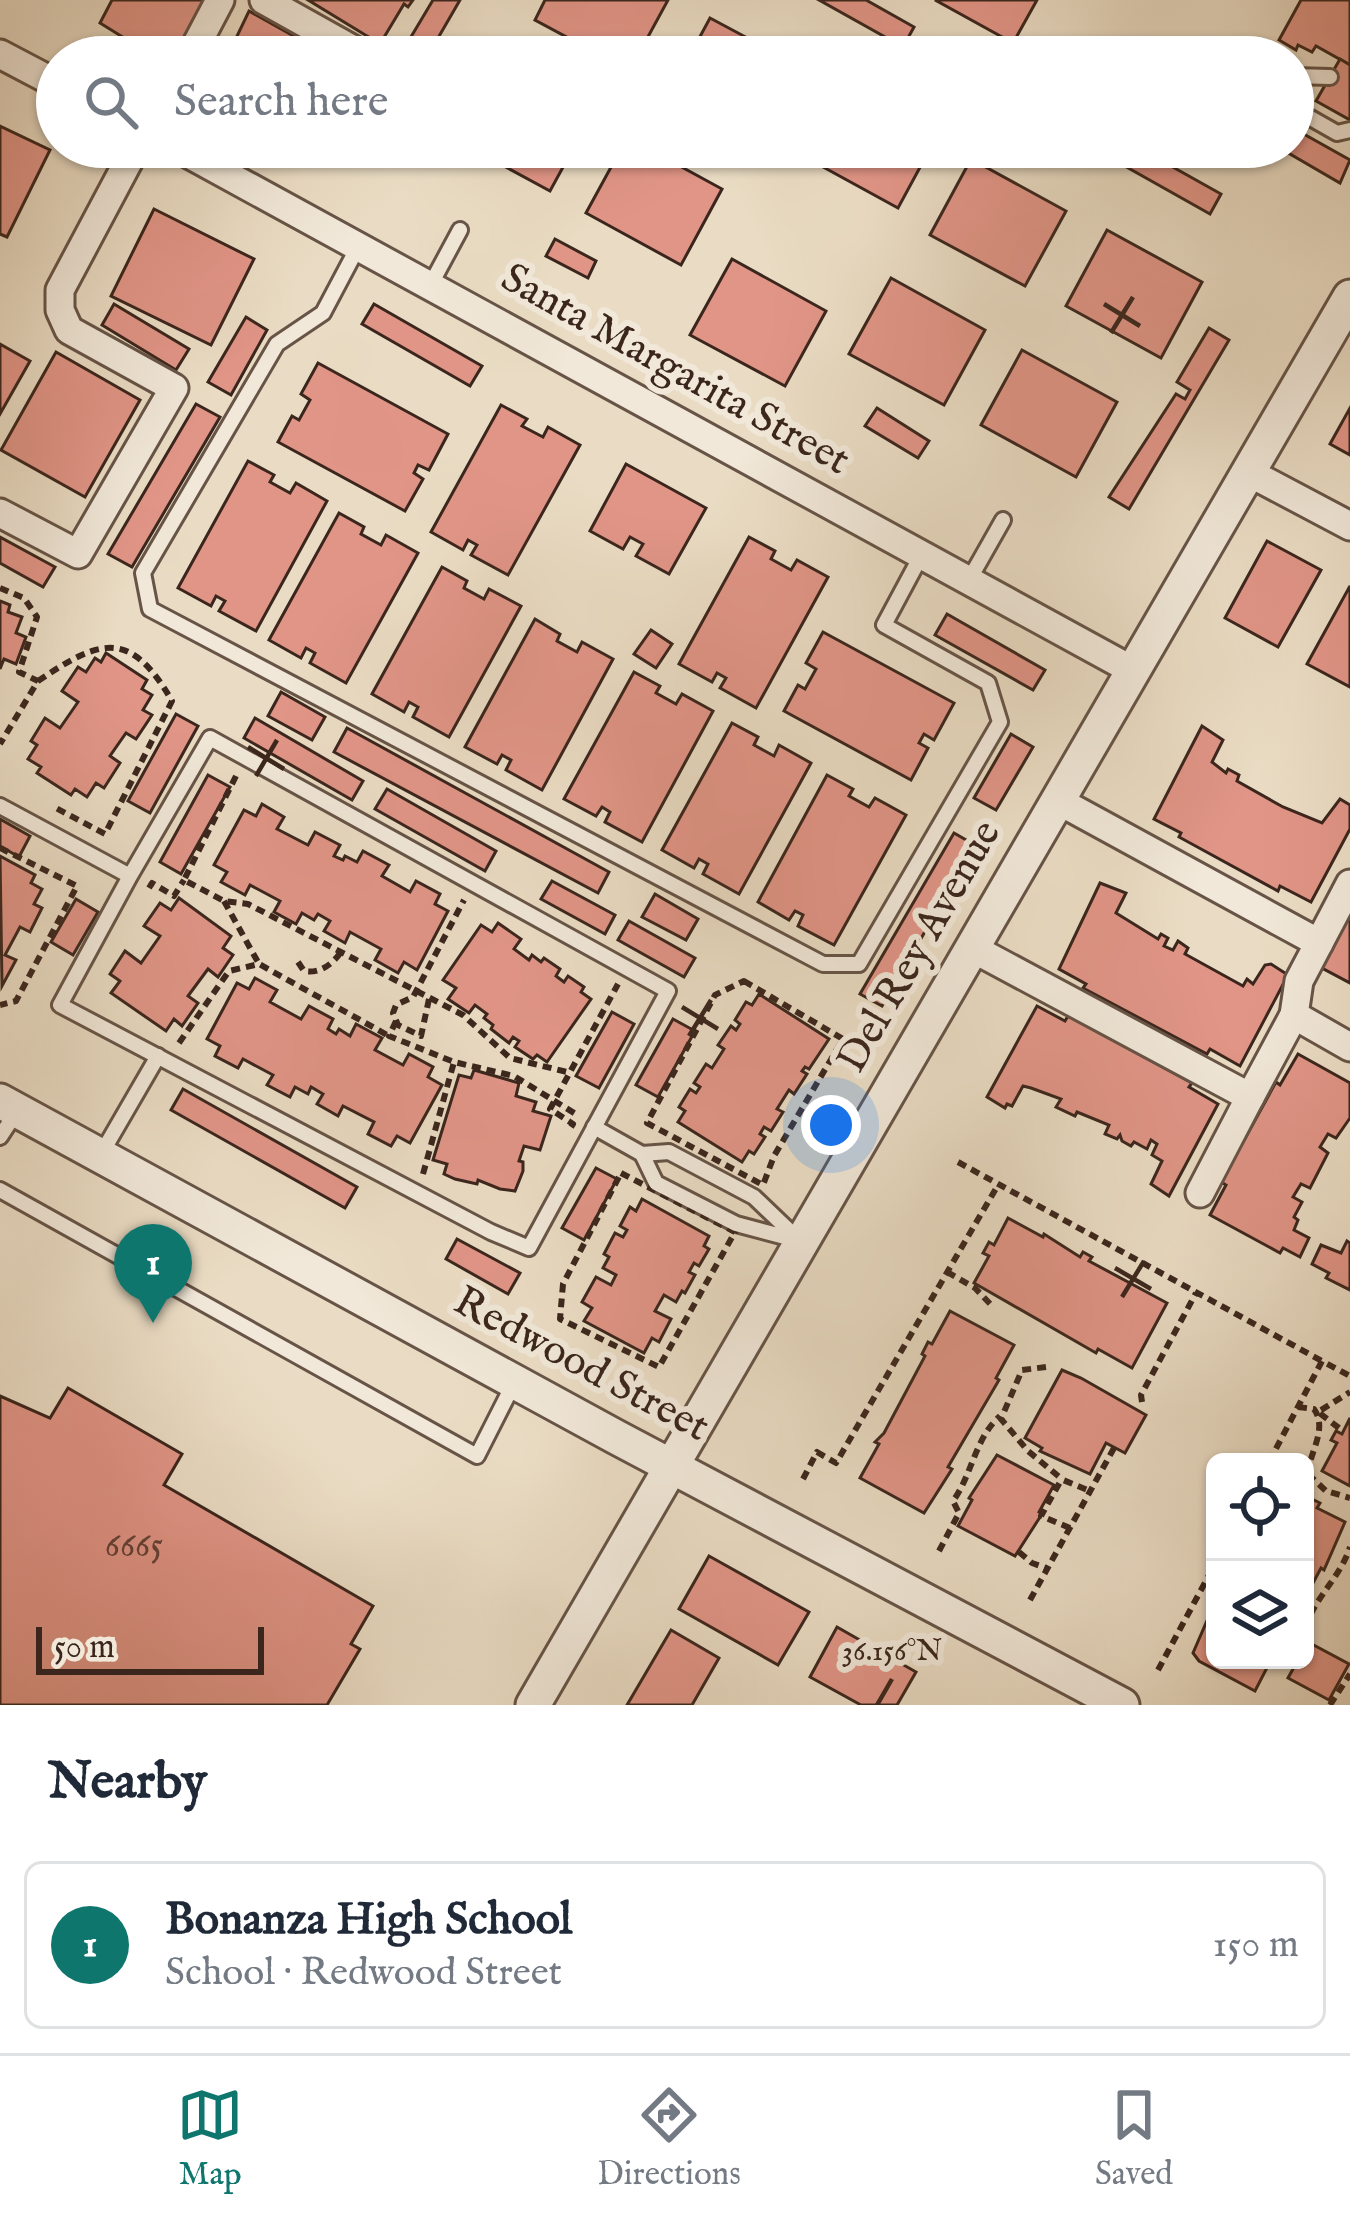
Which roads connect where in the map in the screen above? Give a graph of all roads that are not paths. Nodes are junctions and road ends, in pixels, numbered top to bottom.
1 (220, 0) edge
2 (264, 0) edge
3 (201, 36) edge
4 (330, 36) edge
5 (0, 54) edge
6 (36, 73) edge
7 (1314, 77) edge
8 (1330, 77) dead end
9 (1314, 120) edge
10 (1350, 130) edge
11 (125, 168) edge
12 (215, 168) edge
13 (460, 230) dead end
14 (359, 245) junction
15 (431, 284) junction
16 (1350, 297) edge
17 (1248, 472) junction
18 (0, 513) edge
19 (1003, 520) dead end
20 (1350, 526) edge
21 (922, 554) junction
22 (969, 580) junction
23 (1132, 670) junction
24 (1057, 800) junction
25 (0, 806) edge
26 (130, 876) junction
27 (1350, 884) edge
28 (1319, 943) junction
29 (972, 947) junction
30 (1294, 1015) junction
31 (1350, 1047) edge
32 (158, 1056) junction
33 (1250, 1097) junction
34 (6, 1116) edge
35 (594, 1127) junction
36 (642, 1154) junction
37 (100, 1156) junction
38 (0, 1190) edge
39 (1200, 1193) dead end
40 (800, 1241) junction
41 (515, 1381) junction
42 (672, 1466) junction
43 (533, 1705) edge
44 (1122, 1705) edge

1 - 3 street
2 - 4 street
5 - 6 street
7 - 8 lane
9 - 10 lane
11 - 18 street
12 - 14 street, Santa Margarita Street
13 - 15 lane
14 - 15 street, Santa Margarita Street
14 - 21 lane
15 - 21 street, Santa Margarita Street
16 - 17 street, Del Rey Avenue
17 - 20 street
17 - 23 street, Del Rey Avenue
19 - 22 lane
21 - 22 street, Santa Margarita Street
22 - 23 street, Santa Margarita Street
23 - 24 street, Del Rey Avenue
24 - 28 street
24 - 29 street, Del Rey Avenue
25 - 26 lane
26 - 32 lane
26 - 35 lane
27 - 28 street
28 - 30 street
29 - 33 street
29 - 40 street, Del Rey Avenue
30 - 31 street
30 - 33 street
32 - 35 lane
32 - 37 lane
33 - 39 street
34 - 37 street, Redwood Street
35 - 36 lane
36 - 40 lane
36 - 40 lane
37 - 41 street, Redwood Street
38 - 41 lane
40 - 42 street, Del Rey Avenue
41 - 42 street, Redwood Street
42 - 43 street, Del Rey Avenue
42 - 44 street, Redwood Street

